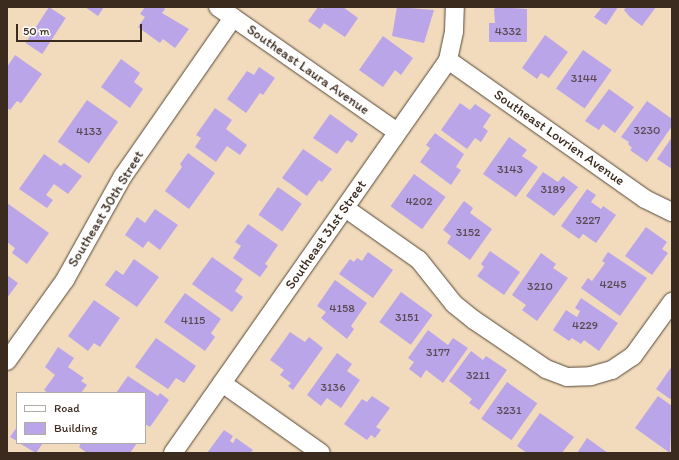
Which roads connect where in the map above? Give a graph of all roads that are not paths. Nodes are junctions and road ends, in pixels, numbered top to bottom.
1 (218, 7) edge
2 (455, 7) edge
3 (233, 18) junction
4 (448, 60) junction
5 (397, 132) junction
6 (345, 208) junction
7 (672, 212) edge
8 (672, 302) edge
9 (7, 361) edge
10 (222, 383) junction
11 (173, 453) edge
12 (320, 453) edge

1 - 3 street, Southeast Laura Avenue
2 - 4 street, Southeast 31st Street
3 - 5 street, Southeast Laura Avenue
3 - 9 street, Southeast 30th Street
4 - 5 street, Southeast 31st Street
4 - 7 street, Southeast Lovrien Avenue
5 - 6 street, Southeast 31st Street
6 - 8 street
6 - 10 street, Southeast 31st Street
10 - 11 street, Southeast 31st Street
10 - 12 street

